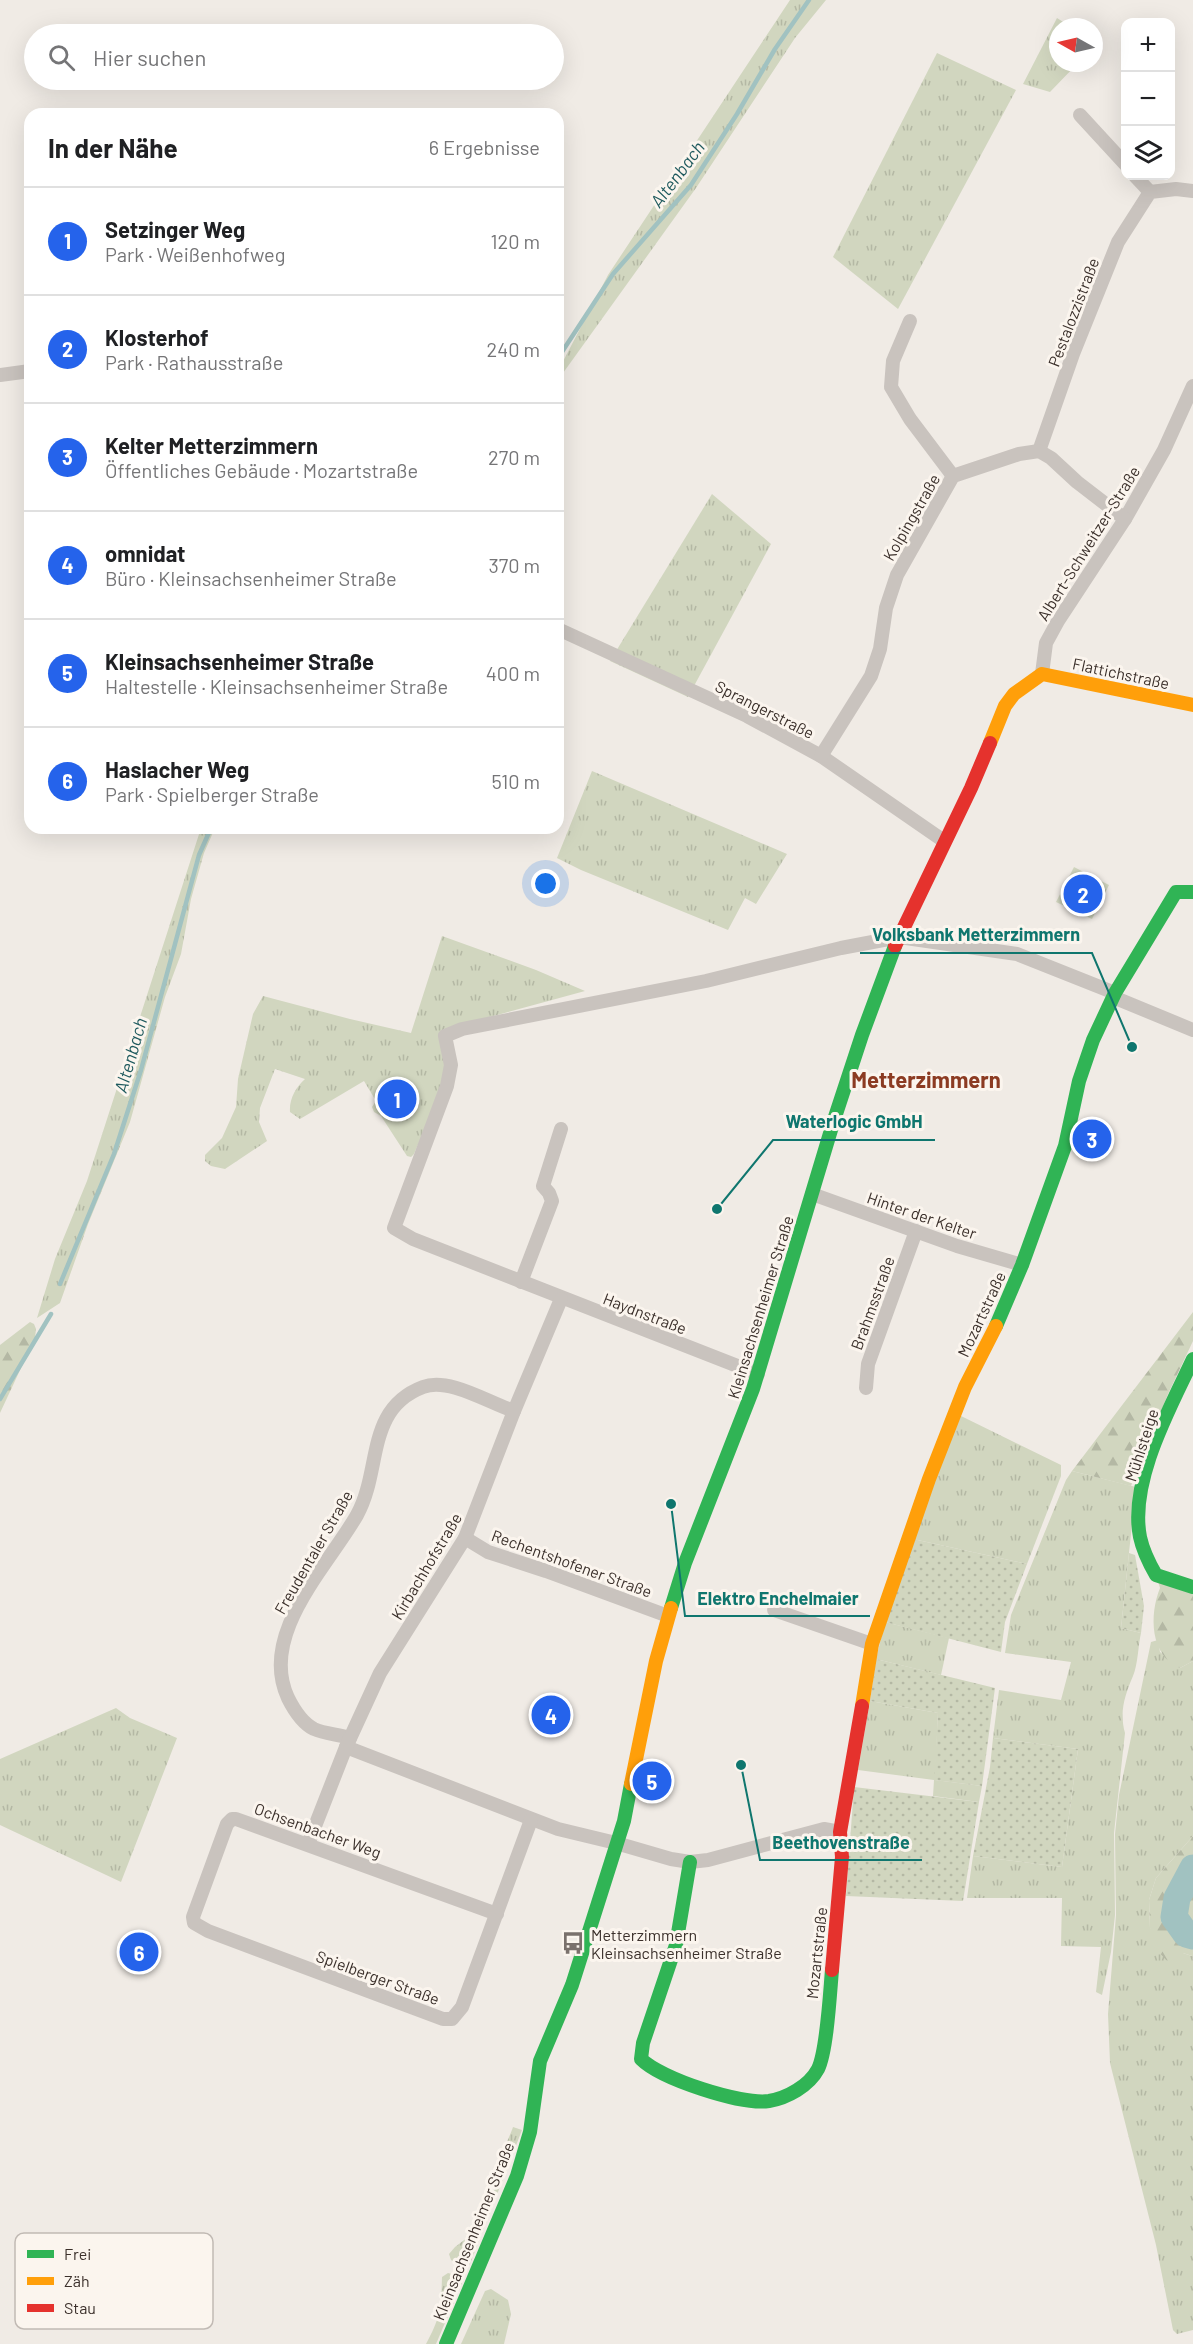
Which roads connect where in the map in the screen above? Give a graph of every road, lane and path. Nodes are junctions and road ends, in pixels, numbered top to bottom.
1 (1080, 115) dead end
2 (1121, 161) edge
3 (1139, 180) edge
4 (1193, 191) edge
5 (1150, 192) junction
6 (910, 321) dead end
7 (24, 372) edge
8 (0, 375) edge
9 (1193, 386) edge
10 (1039, 451) junction
11 (953, 476) junction
12 (1125, 519) junction
13 (564, 632) edge
14 (1042, 674) junction
15 (1193, 705) edge
16 (821, 756) junction
17 (944, 841) junction
18 (1193, 892) edge
19 (899, 937) junction
20 (1114, 995) junction
21 (1193, 1030) edge
22 (561, 1129) dead end
23 (812, 1194) junction
24 (916, 1231) junction
25 (1022, 1265) junction
26 (521, 1282) junction
27 (561, 1299) junction
28 (1193, 1359) edge
29 (758, 1374) junction
30 (866, 1388) dead end
31 (514, 1411) junction
32 (465, 1538) junction
33 (1193, 1587) edge
34 (774, 1610) dead end
35 (668, 1616) junction
36 (872, 1644) junction
37 (348, 1742) junction
38 (531, 1820) junction
39 (840, 1832) junction
40 (616, 1843) junction
41 (308, 1844) junction
42 (690, 1862) junction
43 (497, 1914) junction
44 (194, 1923) joint
45 (446, 2344) edge

1 - 2 street
3 - 5 street
4 - 5 street
5 - 10 street, Pestalozzistraße
6 - 11 street
7 - 8 street
9 - 12 street, Albert-Schweitzer-Straße
10 - 11 street, Kolpingstraße
10 - 12 street
11 - 16 street, Kolpingstraße
12 - 14 street, Albert-Schweitzer-Straße
13 - 16 street, Sprangerstraße
14 - 15 main road, Flattichstraße
14 - 17 main road
16 - 17 street, Sprangerstraße
17 - 19 main road
18 - 20 main road, Mozartstraße
19 - 20 street
19 - 23 main road, Kleinsachsenheimer Straße
19 - 26 street, Haydnstraße
20 - 21 street
20 - 25 main road, Mozartstraße
22 - 26 street
23 - 24 street, Hinter der Kelter
23 - 29 main road, Kleinsachsenheimer Straße
24 - 25 street, Hinter der Kelter
24 - 30 street, Brahmsstraße
25 - 36 main road, Mozartstraße
26 - 27 street, Haydnstraße
27 - 29 street, Haydnstraße
27 - 31 street, Kirbachhofstraße
28 - 33 main road, Mühlsteige
29 - 35 main road, Kleinsachsenheimer Straße
31 - 32 street, Kirbachhofstraße
31 - 37 street, Freudentaler Straße
32 - 35 street, Rechentshofener Straße
32 - 37 street, Kirbachhofstraße
34 - 36 street
35 - 40 main road, Kleinsachsenheimer Straße
36 - 39 main road, Mozartstraße
37 - 38 street, Freudentaler Straße
37 - 41 street, Kirbachhofstraße
38 - 40 street, Freudentaler Straße
38 - 43 street, Spielberger Straße
39 - 42 street
39 - 42 main road, Mozartstraße
40 - 42 street, Freudentaler Straße
40 - 45 main road, Kleinsachsenheimer Straße
41 - 43 street, Ochsenbacher Weg
41 - 44 street, Ochsenbacher Weg
43 - 44 street, Spielberger Straße

